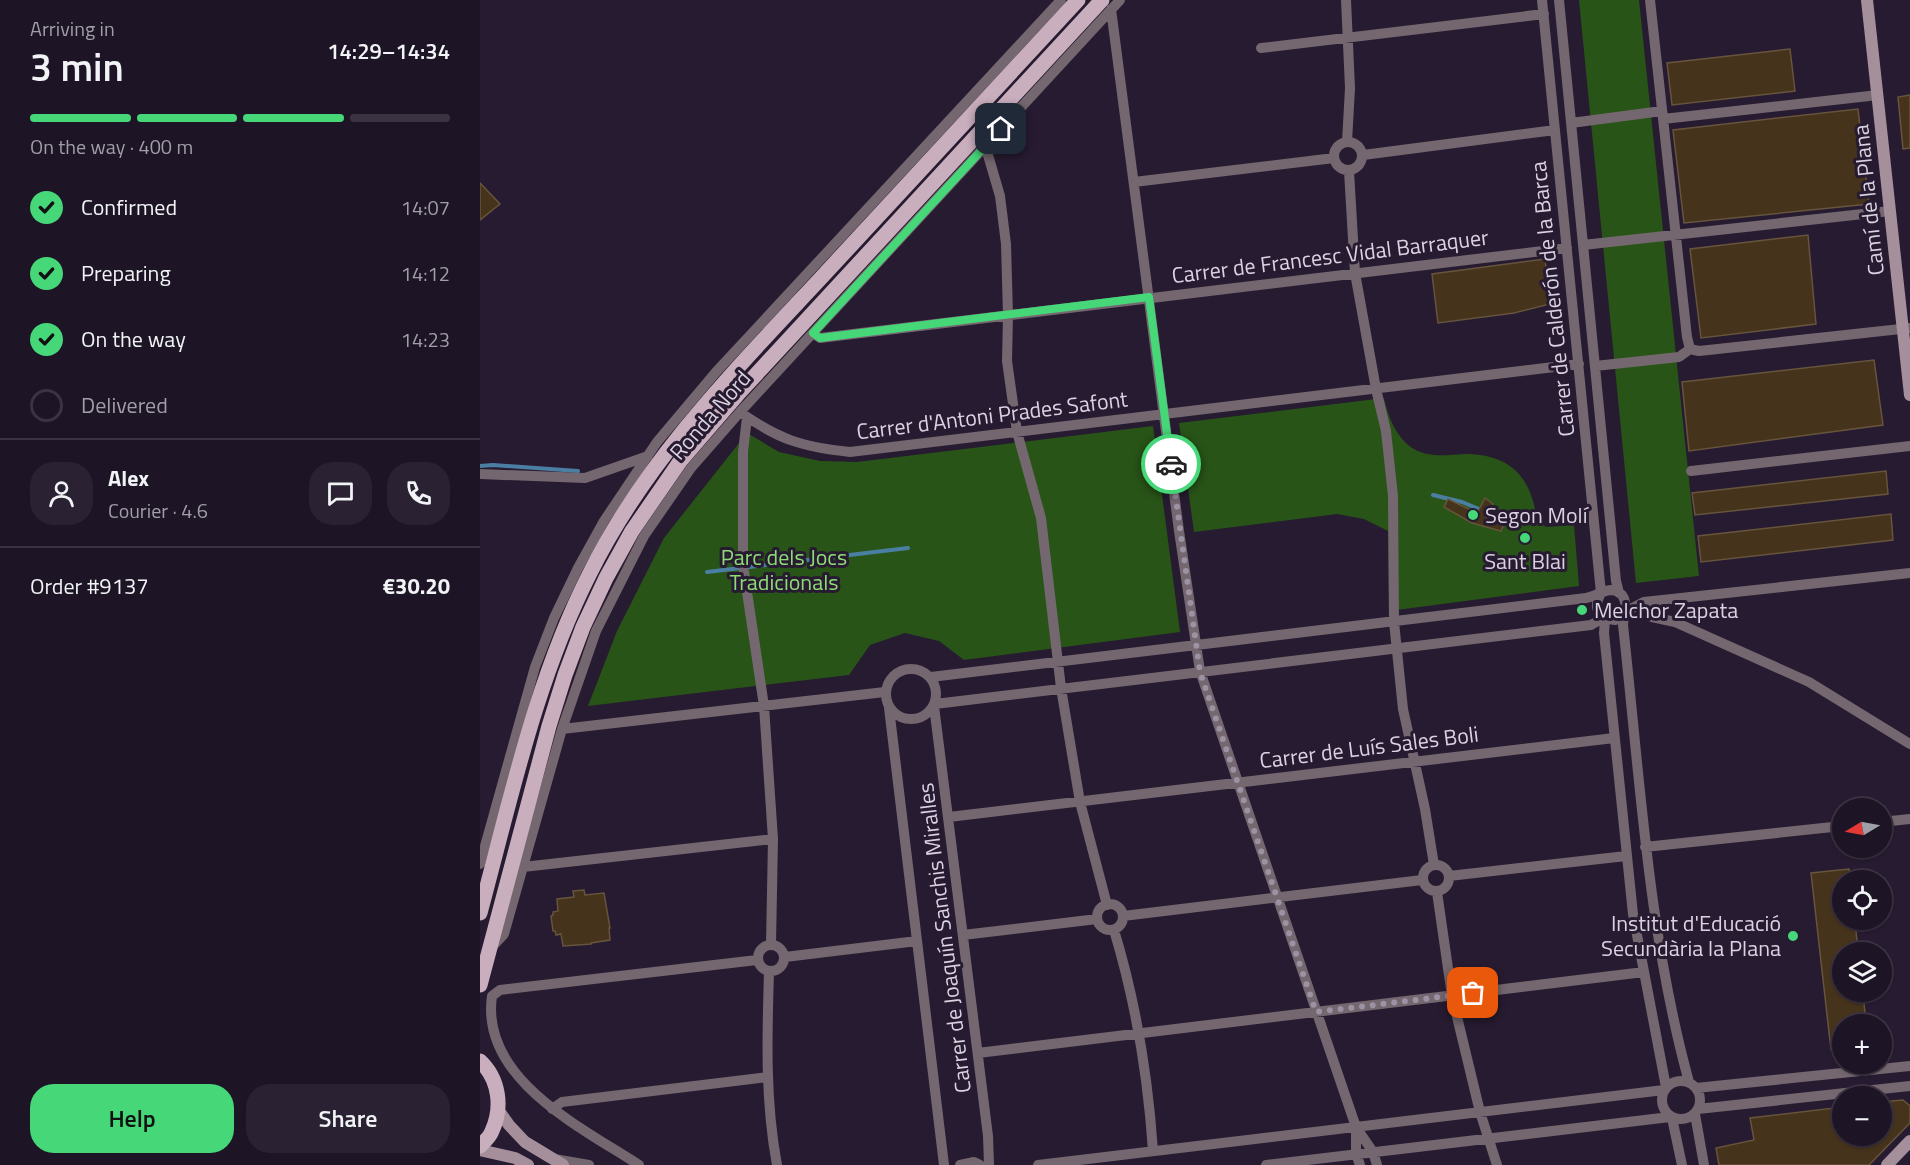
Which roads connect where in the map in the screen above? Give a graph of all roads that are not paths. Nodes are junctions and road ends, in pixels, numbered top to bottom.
1 (1061, 0) edge
2 (1078, 0) edge
3 (1120, 0) edge
4 (1346, 0) edge
5 (1542, 0) edge
6 (1559, 0) edge
7 (1650, 0) edge
8 (1867, 0) edge
9 (1106, 5) edge
10 (1544, 14) junction
11 (1348, 37) junction
12 (1261, 48) dead end
13 (1878, 95) junction
14 (1663, 115) junction
15 (1571, 123) junction
16 (1555, 130) junction
17 (1347, 141) junction
18 (988, 155) dead end
19 (1363, 155) junction
20 (1334, 158) junction
21 (1349, 171) junction
22 (1134, 182) junction
23 (1890, 211) junction
24 (1676, 235) junction
25 (1583, 245) junction
26 (1567, 248) junction
27 (1356, 273) junction
28 (1149, 297) junction
29 (1008, 315) junction
30 (1906, 328) edge
31 (813, 333) junction
32 (1690, 349) junction
33 (1579, 364) junction
34 (1595, 366) junction
35 (1376, 389) junction
36 (1910, 395) edge
37 (743, 414) junction
38 (1164, 414) junction
39 (1017, 432) junction
40 (1910, 446) edge
41 (648, 456) junction
42 (1691, 471) dead end
43 (480, 474) edge
44 (1910, 573) edge
45 (1600, 594) junction
46 (1621, 594) junction
47 (1644, 602) junction
48 (1624, 613) junction
49 (1604, 619) junction
50 (1394, 622) junction
51 (1195, 645) junction
52 (1396, 648) junction
53 (1057, 662) junction
54 (1200, 672) junction
55 (931, 677) junction
56 (1061, 688) junction
57 (885, 692) junction
58 (935, 705) junction
59 (764, 706) junction
60 (889, 708) junction
61 (562, 729) junction
62 (1614, 738) junction
63 (1910, 744) edge
64 (1413, 762) junction
65 (1238, 783) junction
66 (1080, 802) junction
67 (949, 817) junction
68 (1910, 819) edge
69 (1892, 821) edge
70 (1832, 827) edge
71 (773, 839) junction
72 (1645, 847) junction
73 (1626, 856) junction
74 (480, 864) edge
75 (1434, 865) junction
76 (523, 867) junction
77 (1449, 876) junction
78 (1422, 880) junction
79 (1437, 891) junction
80 (1277, 898) junction
81 (1107, 905) junction
82 (480, 913) edge
83 (1123, 916) junction
84 (1097, 919) junction
85 (1114, 930) junction
86 (963, 935) junction
87 (917, 941) junction
88 (771, 944) junction
89 (488, 951) junction
90 (785, 957) junction
91 (757, 960) junction
92 (769, 972) junction
93 (1644, 972) junction
94 (480, 985) edge
95 (1452, 996) junction
96 (1316, 1012) junction
97 (1140, 1033) junction
98 (480, 1046) edge
99 (978, 1053) junction
100 (481, 1061) edge
101 (1910, 1066) edge
102 (768, 1077) junction
103 (1692, 1085) junction
104 (1910, 1086) edge
105 (1665, 1088) junction
106 (552, 1109) junction
107 (499, 1111) junction
108 (1696, 1111) junction
109 (1480, 1112) junction
110 (1671, 1117) junction
111 (1356, 1127) junction
112 (1488, 1139) junction
113 (1910, 1141) edge
114 (480, 1148) edge
115 (1153, 1151) junction
116 (1373, 1152) junction
117 (1358, 1160) edge
118 (559, 1162) edge
119 (528, 1165) edge
120 (589, 1165) edge
121 (639, 1165) edge
122 (777, 1165) edge
123 (944, 1165) edge
124 (960, 1165) edge
125 (980, 1165) edge
126 (989, 1165) edge
127 (1038, 1165) edge
128 (1266, 1165) edge
129 (1377, 1165) edge
130 (1497, 1165) edge
131 (1682, 1165) edge
132 (1704, 1165) edge
133 (1887, 1165) edge

1 - 41 street, Ronda Nord
2 - 82 main road, Ronda Nord
3 - 9 street, Ronda Nord
4 - 11 street
5 - 10 street, Carrer de Calderón de la Barca
6 - 15 street, Carrer de Calderón de la Barca
7 - 14 street
8 - 13 street, Camí de la Plana
9 - 22 street
9 - 31 street, Ronda Nord
9 - 89 main road, Ronda Nord
10 - 11 street
10 - 16 street, Carrer de Calderón de la Barca
11 - 12 street
11 - 17 street
13 - 14 street
13 - 23 street, Camí de la Plana
14 - 15 street
14 - 24 street
15 - 25 street, Carrer de Calderón de la Barca
16 - 19 street
16 - 26 street, Carrer de Calderón de la Barca
17 - 19 street
17 - 20 street
18 - 29 street
19 - 21 street
20 - 21 street
20 - 22 street
21 - 27 street
22 - 28 street
23 - 24 street
23 - 30 street, Camí de la Plana
24 - 25 street
24 - 32 street
25 - 34 street, Carrer de Calderón de la Barca
26 - 27 street, Carrer de Francesc Vidal Barraquer
26 - 33 street, Carrer de Calderón de la Barca
27 - 28 street, Carrer de Francesc Vidal Barraquer
27 - 35 street
28 - 29 street, Carrer de Francesc Vidal Barraquer
28 - 38 street
29 - 31 street, Carrer de Francesc Vidal Barraquer
29 - 39 street
30 - 32 street
30 - 36 street, Camí de la Plana
31 - 37 street, Ronda Nord
32 - 34 street
33 - 35 street, Carrer d'Antoni Prades Safont
33 - 45 street, Carrer de Calderón de la Barca
34 - 46 street, Carrer de Calderón de la Barca
35 - 38 street, Carrer d'Antoni Prades Safont
35 - 50 street
37 - 39 street, Carrer d'Antoni Prades Safont
37 - 59 street
37 - 61 street, Ronda Nord
38 - 39 street, Carrer d'Antoni Prades Safont
38 - 51 street
39 - 53 street
40 - 42 street
41 - 43 street
41 - 74 street, Ronda Nord
44 - 47 street
45 - 46 street
45 - 49 street
45 - 50 street
46 - 47 street
46 - 48 street
47 - 48 street
47 - 63 street
48 - 49 street
48 - 72 street
49 - 52 street
49 - 62 street
50 - 51 street
50 - 52 street
51 - 53 street
51 - 54 street
52 - 54 street
52 - 64 street
53 - 55 street
53 - 56 street
54 - 56 street
54 - 65 street
55 - 57 street
55 - 58 street
56 - 58 street
56 - 66 street
57 - 59 street
57 - 60 street
58 - 60 street
58 - 67 street, Carrer de Joaquín Sanchis Miralles
59 - 61 street
59 - 71 street
60 - 87 street, Carrer de Joaquín Sanchis Miralles
61 - 76 street, Ronda Nord
62 - 64 street, Carrer de Luís Sales Boli
62 - 73 street
64 - 65 street, Carrer de Luís Sales Boli
64 - 75 street
65 - 66 street, Carrer de Luís Sales Boli
65 - 80 street
66 - 67 street, Carrer de Luís Sales Boli
66 - 81 street
67 - 86 street, Carrer de Joaquín Sanchis Miralles
68 - 69 street
70 - 72 street
71 - 76 street
71 - 88 street
72 - 103 street
73 - 77 street
73 - 93 street
75 - 77 street
75 - 78 street
76 - 89 street, Ronda Nord
77 - 79 street
78 - 79 street
78 - 80 street
79 - 95 street
80 - 83 street
80 - 96 street
81 - 83 street
81 - 84 street
83 - 85 street
84 - 85 street
84 - 86 street
85 - 97 street
86 - 99 street, Carrer de Joaquín Sanchis Miralles
87 - 90 street
87 - 123 street, Carrer de Joaquín Sanchis Miralles
88 - 90 street
88 - 91 street
89 - 94 main road, Ronda Nord
90 - 92 street
91 - 92 street
91 - 106 street
92 - 102 street
93 - 95 street
93 - 105 street
95 - 96 street
95 - 109 street
96 - 97 street
96 - 111 street
97 - 99 street
97 - 115 street
98 - 100 main road
99 - 126 street, Carrer de Joaquín Sanchis Miralles
100 - 107 main road
101 - 103 street
102 - 106 street
102 - 122 street
103 - 105 street
103 - 108 street
104 - 108 street
105 - 109 street
105 - 110 street
106 - 121 street
107 - 114 main road
107 - 118 street
108 - 110 street
108 - 132 street
109 - 111 street
109 - 112 street
110 - 112 street
110 - 131 street
111 - 115 street
111 - 116 street
111 - 117 street
112 - 116 street
112 - 130 street
113 - 133 street
114 - 119 street
115 - 127 street
116 - 117 street
116 - 129 street
117 - 128 street
118 - 120 street
124 - 125 street

